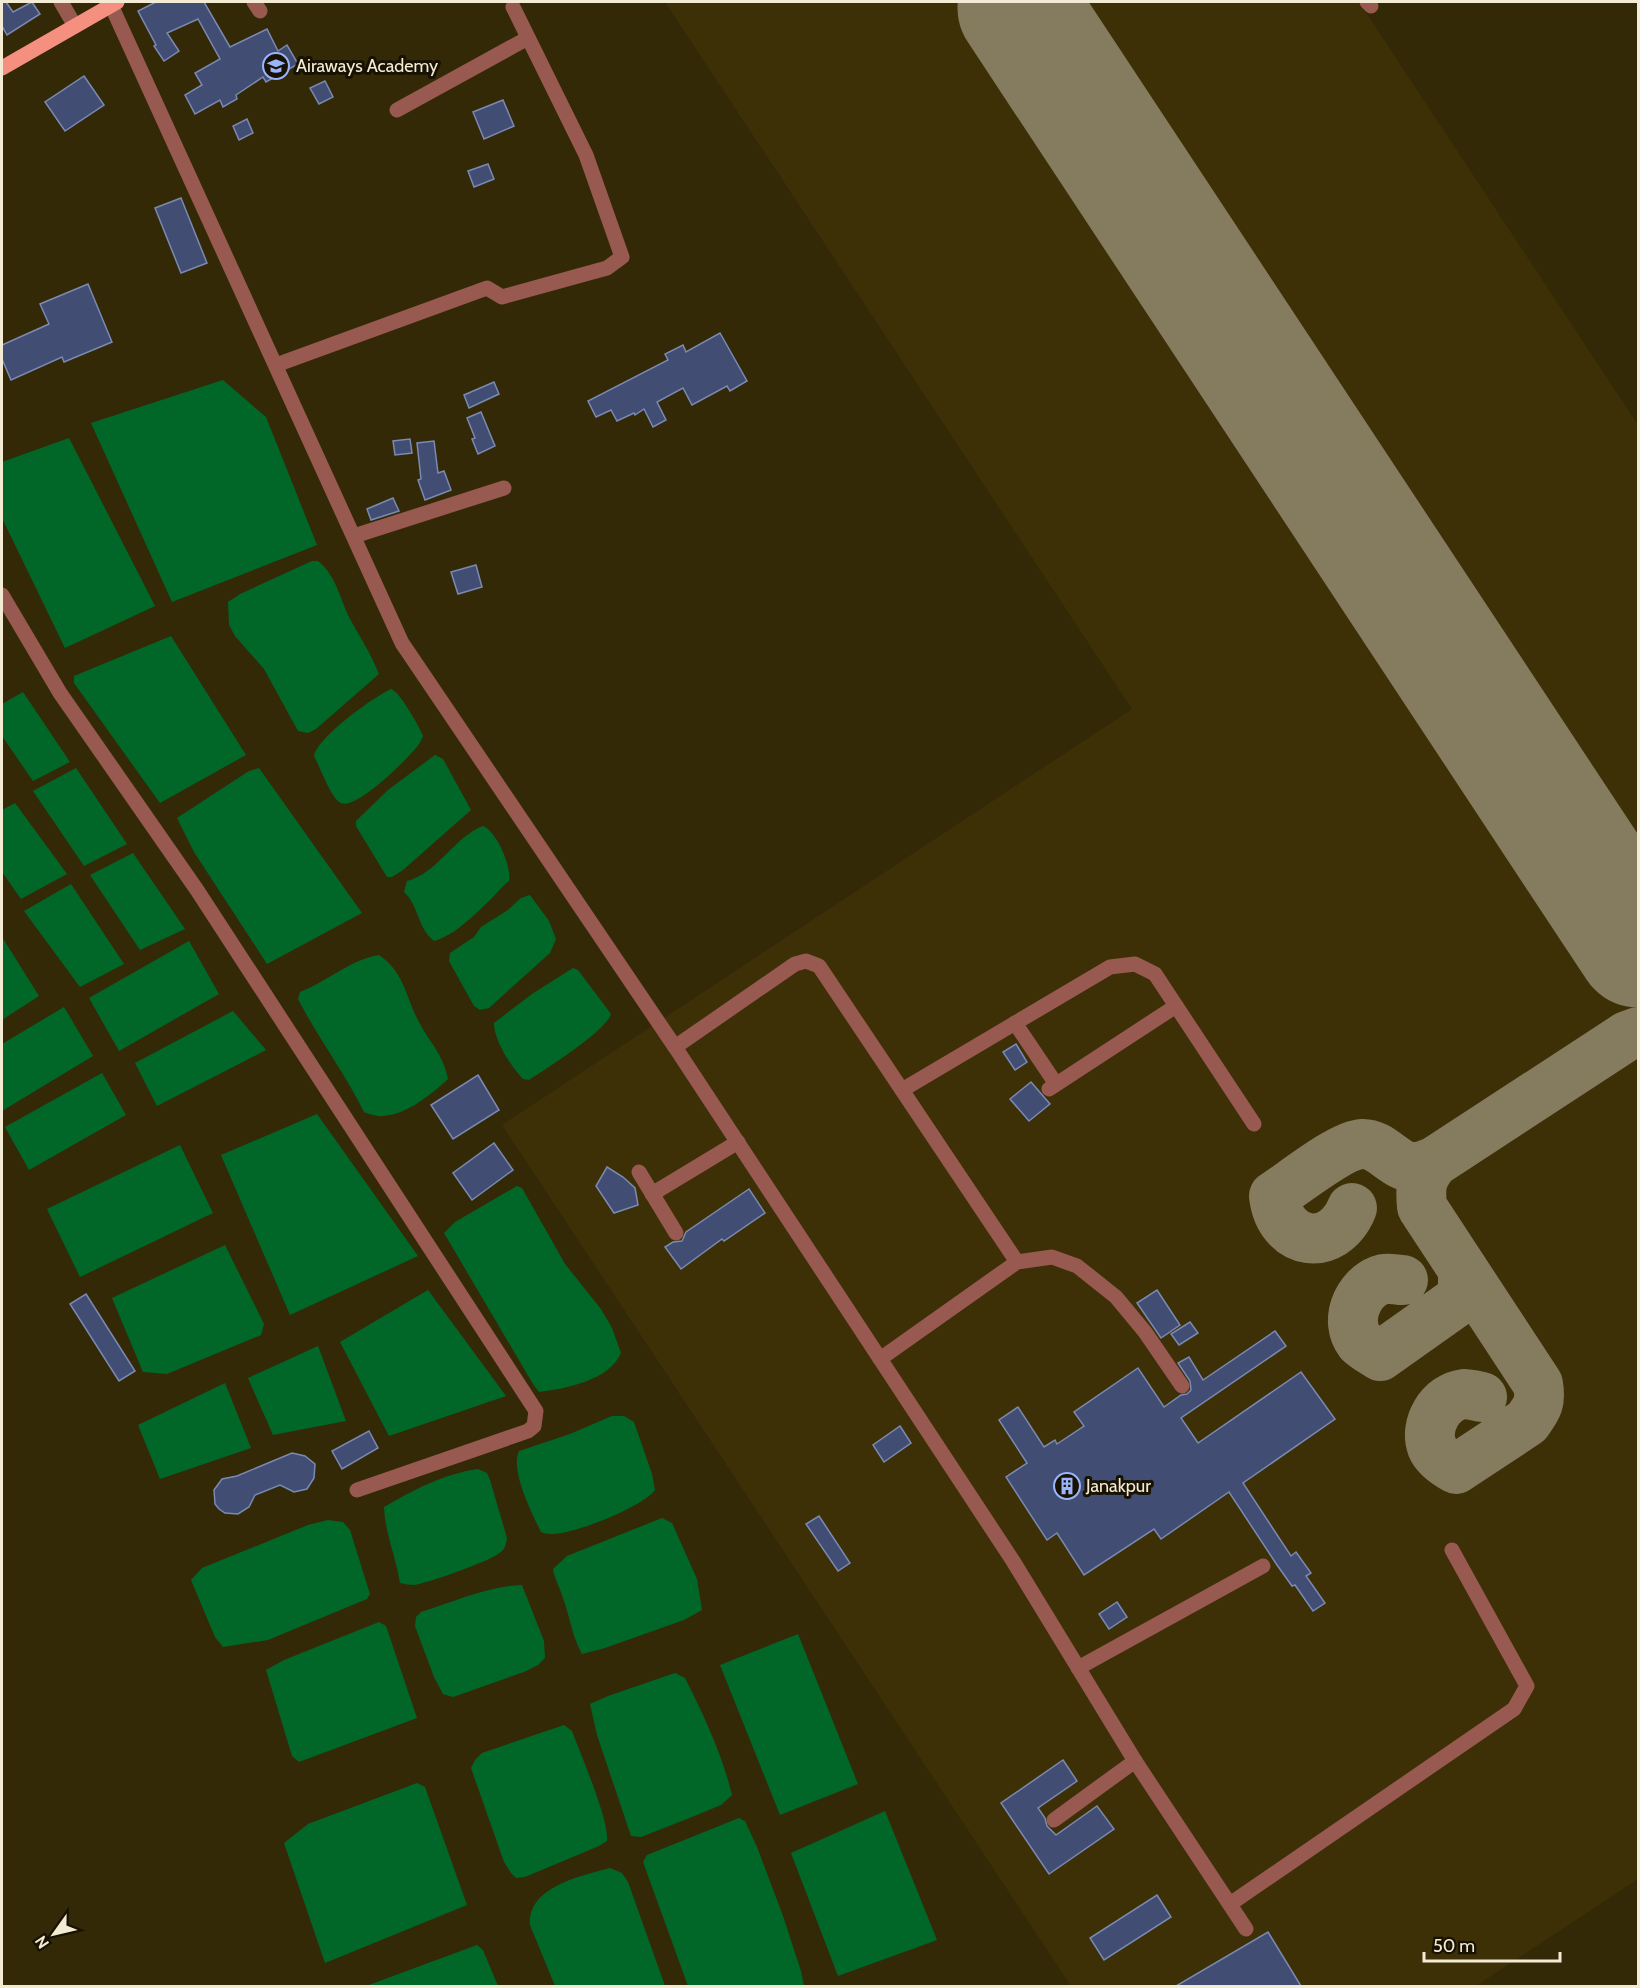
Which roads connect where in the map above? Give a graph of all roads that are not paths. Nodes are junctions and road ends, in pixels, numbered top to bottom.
1 (61, 2) edge
2 (114, 3) edge
3 (513, 8) dead end
4 (75, 26) junction
5 (528, 38) junction
6 (2, 68) edge
7 (397, 110) dead end
8 (276, 365) junction
9 (504, 488) dead end
10 (354, 536) junction
11 (2, 595) edge
12 (1176, 1006) junction
13 (1015, 1023) junction
14 (675, 1047) junction
15 (902, 1090) junction
16 (1254, 1124) dead end
17 (738, 1142) junction
18 (639, 1173) dead end
19 (652, 1194) junction
20 (676, 1233) dead end
21 (1017, 1262) junction
22 (880, 1359) junction
23 (1182, 1386) dead end
24 (357, 1490) dead end
25 (1452, 1550) dead end
26 (1263, 1566) dead end
27 (1078, 1668) junction
28 (1135, 1761) junction
29 (1054, 1820) dead end
30 (1230, 1904) junction
31 (1246, 1929) dead end

1 - 4 street
2 - 4 main road
2 - 8 street
3 - 5 street
4 - 6 main road
5 - 7 street
5 - 8 street
8 - 10 street
9 - 10 street
10 - 14 street
11 - 24 street
12 - 13 street
12 - 13 street
12 - 16 street
13 - 15 street
14 - 15 street
14 - 17 street
15 - 21 street
17 - 19 street
17 - 22 street
18 - 19 street
19 - 20 street
21 - 22 street
21 - 23 street
22 - 27 street
25 - 30 street
26 - 27 street
27 - 28 street
28 - 29 street
28 - 30 street
30 - 31 street

